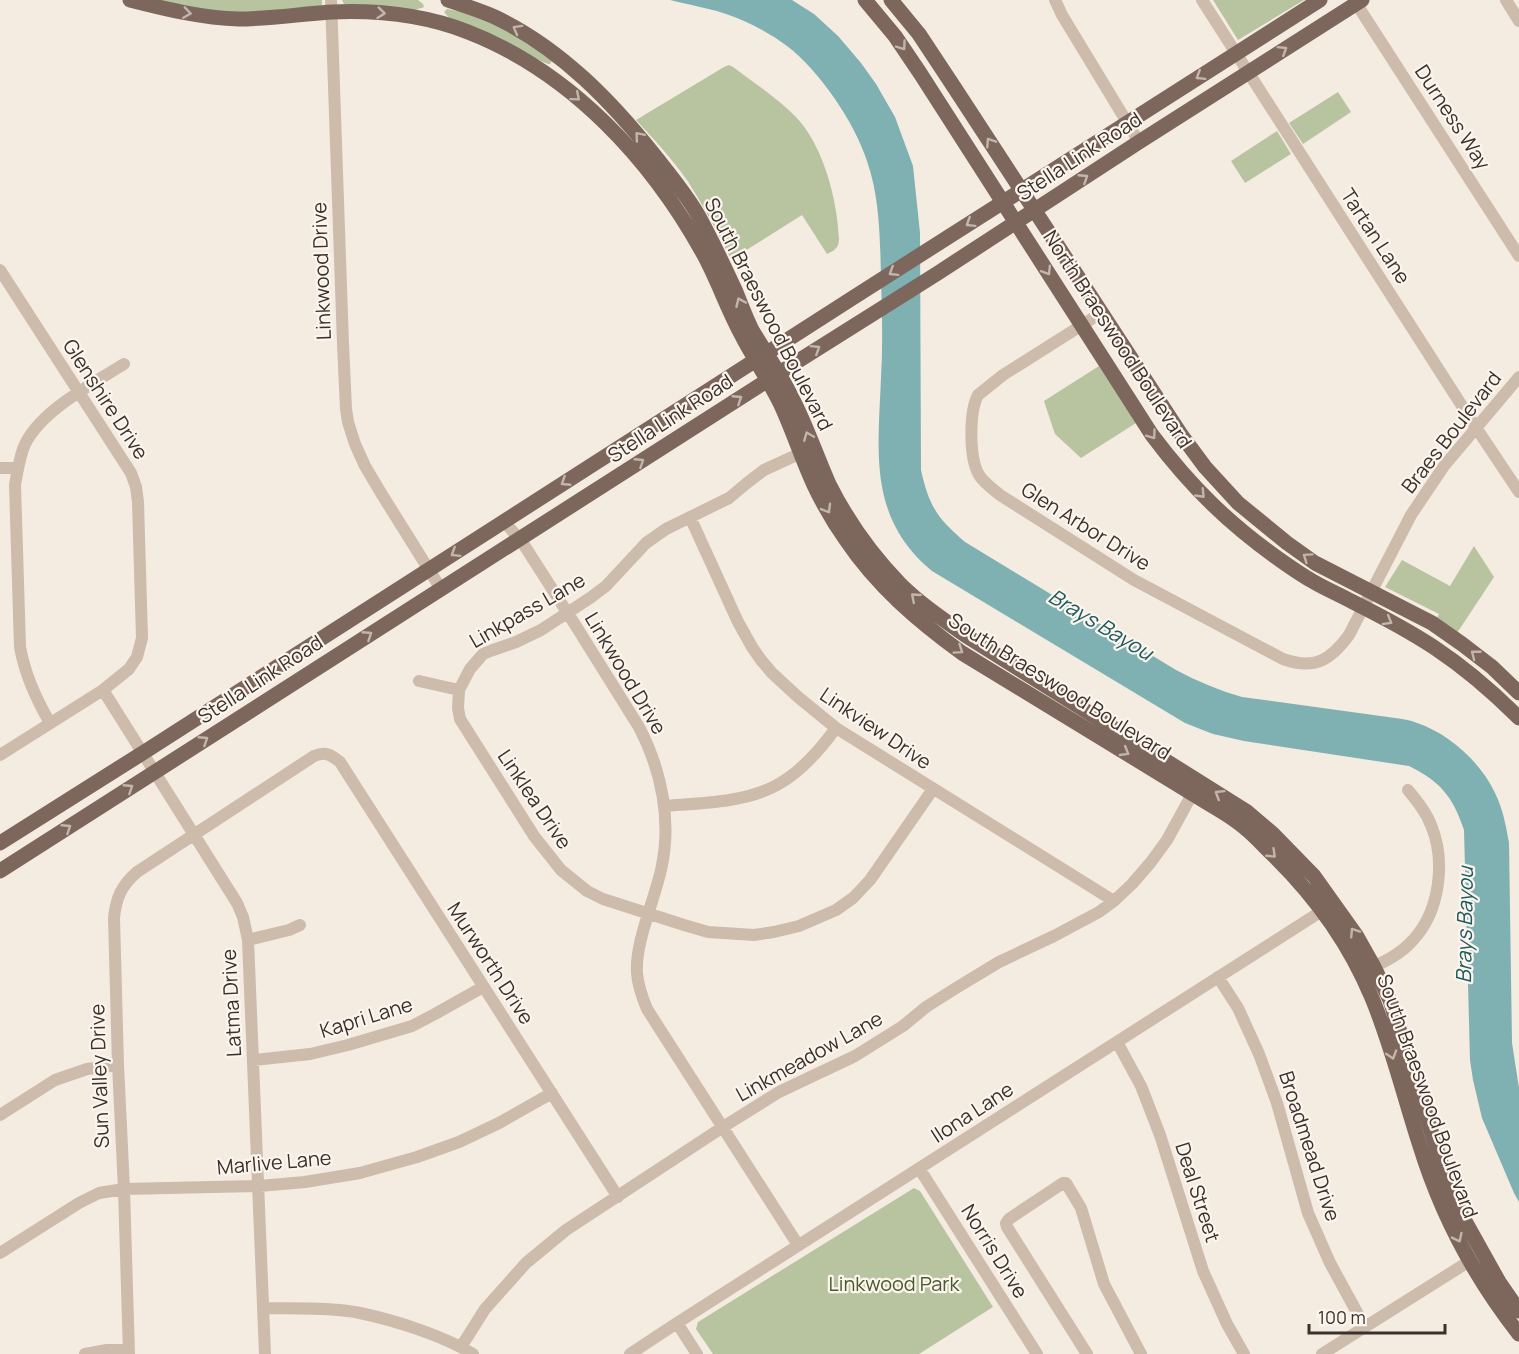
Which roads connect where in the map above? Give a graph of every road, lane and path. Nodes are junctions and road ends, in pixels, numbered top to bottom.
1 (130, 0) edge
2 (440, 0) edge
3 (448, 0) edge
4 (865, 0) edge
5 (891, 0) edge
6 (1055, 0) edge
7 (1202, 0) edge
8 (1320, 0) edge
9 (1506, 0) edge
10 (1357, 1) edge
11 (330, 6) edge
12 (434, 21) junction
13 (1519, 21) edge
14 (1235, 54) junction
15 (565, 62) junction
16 (938, 62) junction
17 (920, 73) junction
18 (1248, 73) junction
19 (554, 79) junction
20 (1126, 123) junction
21 (1139, 142) junction
22 (659, 173) junction
23 (1022, 190) junction
24 (1003, 202) junction
25 (1035, 210) junction
26 (1016, 221) junction
27 (1519, 256) edge
28 (0, 270) edge
29 (1101, 313) junction
30 (1082, 325) junction
31 (762, 357) junction
32 (124, 364) dead end
33 (773, 376) junction
34 (1519, 377) edge
35 (79, 392) junction
36 (1476, 428) junction
37 (801, 453) junction
38 (0, 468) edge
39 (18, 468) junction
40 (585, 470) junction
41 (598, 489) junction
42 (1519, 492) edge
43 (1238, 503) junction
44 (690, 518) junction
45 (504, 521) junction
46 (1232, 523) junction
47 (519, 539) junction
48 (429, 569) junction
49 (441, 589) junction
50 (1371, 592) junction
51 (1364, 608) junction
52 (568, 613) junction
53 (341, 625) junction
54 (304, 676) junction
55 (419, 681) dead end
56 (103, 690) junction
57 (459, 690) junction
58 (1519, 693) edge
59 (1519, 718) edge
60 (50, 723) junction
61 (836, 728) junction
62 (142, 753) junction
63 (328, 753) joint
64 (0, 755) edge
65 (154, 772) junction
66 (1196, 787) junction
67 (933, 789) junction
68 (1408, 790) dead end
69 (664, 806) junction
70 (30, 824) junction
71 (194, 835) junction
72 (0, 843) edge
73 (43, 843) junction
74 (0, 871) edge
75 (1114, 901) junction
76 (1329, 907) junction
77 (649, 914) junction
78 (300, 925) dead end
79 (248, 940) junction
80 (1367, 970) junction
81 (1218, 977) junction
82 (483, 987) junction
83 (1117, 1042) junction
84 (254, 1060) junction
85 (118, 1065) junction
86 (552, 1093) junction
87 (0, 1115) edge
88 (723, 1126) junction
89 (919, 1168) junction
90 (258, 1186) junction
91 (124, 1190) junction
92 (618, 1197) junction
93 (798, 1245) junction
94 (0, 1253) edge
95 (1476, 1257) junction
96 (263, 1308) junction
97 (1519, 1311) edge
98 (677, 1323) junction
99 (1365, 1327) junction
100 (1519, 1334) edge
101 (461, 1347) junction
102 (129, 1352) edge
103 (85, 1354) edge
104 (265, 1354) edge
105 (473, 1354) edge
106 (630, 1354) edge
107 (697, 1354) edge
108 (1037, 1354) edge
109 (1087, 1354) edge
110 (1141, 1354) edge
111 (1244, 1354) edge
112 (1322, 1354) edge

1 -> 11 main road, South Braeswood Boulevard
2 - 12 main road
15 -> 3 main road, South Braeswood Boulevard
4 -> 17 main road, North Braeswood Boulevard
5 - 16 main road, North Braeswood Boulevard
6 - 20 street
7 - 14 street, Tartan Lane
8 - 14 main road, Stella Link Road
9 - 13 street
18 -> 10 main road, Stella Link Road
10 - 27 street, Durness Way
11 -> 12 main road, South Braeswood Boulevard
11 - 48 street, Linkwood Drive
12 - 19 main road, South Braeswood Boulevard
14 - 18 street, Tartan Lane
14 -> 20 main road, Stella Link Road
15 - 19 main road
22 -> 15 main road, South Braeswood Boulevard
16 - 17 main road
23 -> 16 main road, North Braeswood Boulevard
17 - 24 main road, North Braeswood Boulevard
18 - 21 main road, Stella Link Road
18 - 36 street, Tartan Lane
19 -> 22 main road, South Braeswood Boulevard
20 - 21 street
20 - 23 main road, Stella Link Road
25 -> 21 main road, Stella Link Road
22 - 31 main road, South Braeswood Boulevard
23 - 24 main road, Stella Link Road
23 - 25 main road, North Braeswood Boulevard
24 - 26 main road, North Braeswood Boulevard
24 -> 31 main road, Stella Link Road
25 - 26 main road, Stella Link Road
25 - 29 main road, North Braeswood Boulevard
26 -> 30 main road, North Braeswood Boulevard
33 -> 26 main road, Stella Link Road
28 - 35 street, Glenshire Drive
29 - 30 street, Glen Arbor Drive
29 - 43 main road, North Braeswood Boulevard
30 -> 46 main road, North Braeswood Boulevard
30 - 51 street, Glen Arbor Drive
31 - 33 main road, South Braeswood Boulevard
31 - 40 main road, Stella Link Road
32 - 35 street
33 - 37 main road, South Braeswood Boulevard
41 -> 33 main road, Stella Link Road
66 -> 33 main road, South Braeswood Boulevard
34 - 36 street, Braes Boulevard
35 - 39 street
35 - 56 street, Glenshire Drive
36 - 42 street, Tartan Lane
36 - 50 street, Braes Boulevard
37 - 44 street, Linkpass Lane
37 -> 66 main road, South Braeswood Boulevard
38 - 39 street
39 - 60 street
40 - 41 main road
40 -> 45 main road, Stella Link Road
41 - 47 main road, Stella Link Road
43 - 46 main road
50 -> 43 main road, North Braeswood Boulevard
44 - 52 street, Linkpass Lane
44 - 61 street, Linkview Drive
45 - 47 street, Linkwood Drive
45 -> 48 main road, Stella Link Road
46 - 51 main road, North Braeswood Boulevard
47 - 49 main road, Stella Link Road
47 - 52 street, Linkwood Drive
48 - 49 street, Linkwood Drive
48 - 53 main road, Stella Link Road
54 -> 49 main road, Stella Link Road
50 - 51 street, Braes Boulevard
58 -> 50 main road, North Braeswood Boulevard
51 -> 59 main road, North Braeswood Boulevard
52 - 57 street, Linkpass Lane
52 - 69 street, Linkwood Drive
53 - 54 main road
53 - 62 main road, Stella Link Road
65 -> 54 main road, Stella Link Road
55 - 57 street
56 - 60 street, Glenshire Drive
56 - 62 street, Latma Drive
57 - 77 street, Linklea Drive
60 - 64 street, Glenshire Drive
61 - 67 street, Linkview Drive
61 - 69 street
62 - 65 street, Latma Drive
62 - 70 main road, Stella Link Road
63 - 71 street, Sun Valley Drive
63 - 82 street, Murworth Drive
65 - 71 street, Latma Drive
73 -> 65 main road, Stella Link Road
66 - 75 street, Linkmeadow Lane
66 - 76 main road, South Braeswood Boulevard
67 - 75 street, Linkview Drive
67 - 77 street, Linklea Drive
68 - 80 street
69 - 77 street, Linkwood Drive
70 - 72 main road, Stella Link Road
70 - 73 main road
71 - 79 street, Latma Drive
71 - 85 street, Sun Valley Drive
73 - 74 main road, Stella Link Road
75 - 88 street, Linkmeadow Lane
76 - 80 main road, South Braeswood Boulevard
76 - 81 street, Ilona Lane
77 - 88 street, Linkwood Drive
78 - 79 street
79 - 84 street, Latma Drive
80 - 95 main road, South Braeswood Boulevard
81 - 83 street, Ilona Lane
81 - 99 street, Broadmead Drive
82 - 84 street, Kapri Lane
82 - 86 street, Murworth Drive
83 - 89 street, Ilona Lane
83 - 111 street, Deal Street
84 - 90 street, Latma Drive
85 - 87 street
85 - 91 street, Sun Valley Drive
86 - 90 street, Marlive Lane
86 - 92 street, Murworth Drive
88 - 92 street, Linkmeadow Lane
88 - 93 street, Linkwood Drive
89 - 93 street, Ilona Lane
89 - 108 street, Norris Drive
90 - 91 street, Marlive Lane
90 - 96 street, Latma Drive
91 - 94 street, Marlive Lane
91 - 102 street, Sun Valley Drive
92 - 101 street, Linkmeadow Lane
93 - 98 street, Ilona Lane
95 - 97 main road, South Braeswood Boulevard
95 - 99 street
95 - 100 main road, South Braeswood Boulevard
96 - 101 street
96 - 104 street, Latma Drive
98 - 106 street, Ilona Lane
98 - 107 street
99 - 112 street
101 - 105 street
102 - 103 street
109 - 110 street

